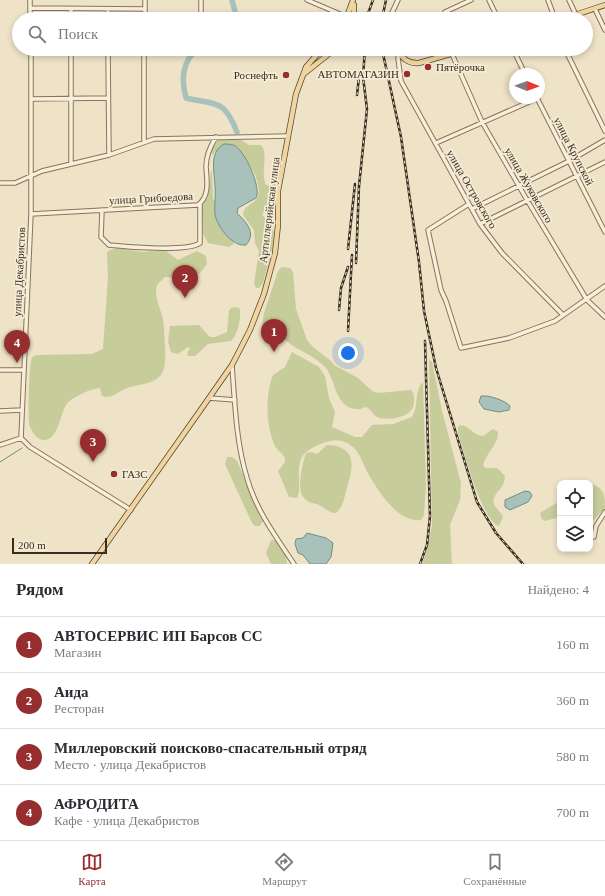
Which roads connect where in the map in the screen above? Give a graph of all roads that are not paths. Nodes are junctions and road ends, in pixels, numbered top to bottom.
1 (30, 0) edge
2 (145, 0) edge
3 (201, 0) edge
4 (307, 0) edge
5 (353, 0) edge
6 (398, 0) edge
7 (471, 0) edge
8 (489, 0) edge
9 (548, 0) edge
10 (569, 0) edge
11 (605, 5) edge
12 (30, 8) junction
13 (71, 9) joint
14 (108, 9) joint
15 (145, 9) joint
16 (595, 9) junction
17 (30, 12) edge
18 (201, 12) edge
19 (334, 12) edge
20 (349, 12) edge
21 (354, 12) edge
22 (392, 12) edge
23 (445, 12) dead end
24 (495, 12) edge
25 (552, 12) edge
26 (575, 12) edge
27 (586, 12) edge
28 (605, 30) edge
29 (31, 56) edge
30 (71, 56) edge
31 (108, 56) edge
32 (144, 56) edge
33 (316, 56) edge
34 (326, 56) edge
35 (398, 56) edge
36 (403, 56) edge
37 (444, 56) edge
38 (453, 56) edge
39 (517, 56) edge
40 (568, 56) edge
41 (523, 68) edge
42 (303, 75) junction
43 (71, 98) junction
44 (108, 98) junction
45 (31, 99) junction
46 (523, 104) edge
47 (540, 104) edge
48 (482, 122) junction
49 (605, 131) edge
50 (287, 136) junction
51 (216, 137) junction
52 (605, 140) edge
53 (144, 142) junction
54 (436, 143) junction
55 (109, 155) junction
56 (569, 161) junction
57 (605, 162) edge
58 (71, 164) junction
59 (31, 175) junction
60 (576, 176) junction
61 (0, 183) edge
62 (519, 186) junction
63 (527, 200) junction
64 (200, 204) junction
65 (469, 204) junction
66 (472, 209) junction
67 (102, 210) junction
68 (31, 214) junction
69 (480, 224) junction
70 (605, 232) edge
71 (605, 286) edge
72 (587, 300) junction
73 (563, 315) junction
74 (605, 317) edge
75 (232, 365) junction
76 (0, 370) edge
77 (24, 370) junction
78 (210, 398) junction
79 (235, 400) junction
80 (22, 410) junction
81 (0, 411) edge
82 (21, 438) junction
83 (0, 445) edge
84 (131, 510) junction
85 (605, 512) edge
86 (594, 537) dead end
87 (92, 564) edge
88 (294, 564) edge

1 - 12 street
2 - 15 street
3 - 18 street
4 - 19 street
5 - 20 main road
5 - 21 main road
6 - 22 street
7 - 23 street
8 - 24 street
9 - 25 street
10 - 26 street
11 - 16 main road
12 - 13 street
12 - 17 street
13 - 14 street
14 - 15 street
16 - 27 main road
16 - 28 street
29 - 45 street, улица Декабристов
30 - 43 street
31 - 44 street
32 - 53 street
33 - 42 main road, Артиллерийская улица
34 - 42 main road
35 - 54 street, улица Островского
36 - 37 main road
38 - 48 street, улица Жуковского
39 - 41 street
40 - 49 street
42 - 50 main road, Артиллерийская улица
43 - 44 street
43 - 45 street
43 - 58 street
44 - 55 street
45 - 59 street, улица Декабристов
46 - 48 street
47 - 56 street, улица Крупской
48 - 54 street
48 - 62 street, улица Жуковского
50 - 51 street
50 - 75 main road, Артиллерийская улица
51 - 53 street
51 - 64 street, улица Грибоедова
52 - 56 street
53 - 55 street
54 - 65 street, улица Островского
55 - 58 street
56 - 60 street, улица Крупской
56 - 62 street
57 - 60 street
58 - 59 street
59 - 61 street
59 - 68 street, улица Декабристов
60 - 63 street
60 - 70 street, улица Крупской
62 - 63 street, улица Жуковского
62 - 66 street
63 - 69 street
63 - 72 street, улица Жуковского
64 - 67 street, улица Грибоедова
64 - 67 street
65 - 66 street, улица Островского
65 - 73 street
66 - 69 street, улица Островского
67 - 68 street, улица Грибоедова
68 - 77 street, улица Декабристов
69 - 73 street, улица Островского
71 - 72 street
72 - 73 street
72 - 74 street, улица Жуковского
75 - 78 main road, Артиллерийская улица
75 - 79 street
76 - 77 street
77 - 80 street, улица Декабристов
78 - 79 street
78 - 84 main road, Артиллерийская улица
79 - 88 street
80 - 81 street
80 - 82 street, улица Декабристов
82 - 83 street
82 - 84 street
84 - 87 main road, Артиллерийская улица
85 - 86 street

